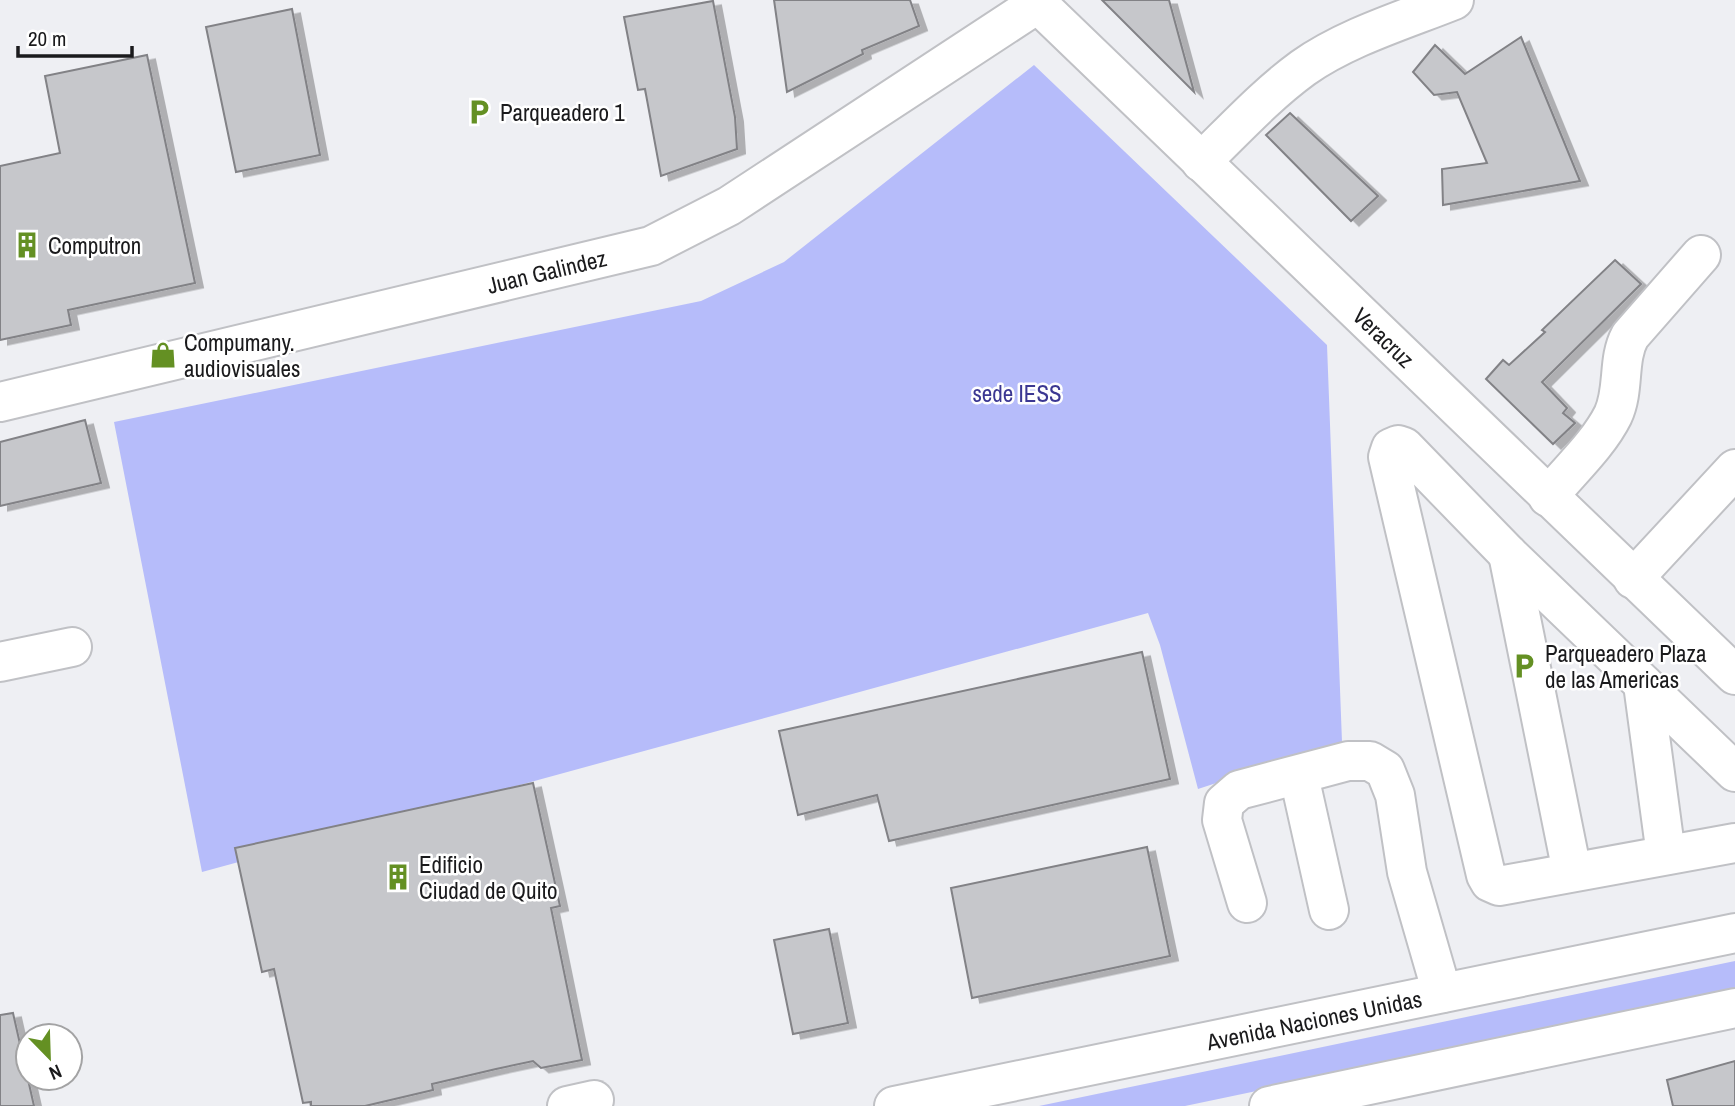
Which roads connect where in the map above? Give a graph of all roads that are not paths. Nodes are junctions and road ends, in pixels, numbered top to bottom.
1 (1454, 0) edge
2 (1035, 2) edge
3 (1201, 162) junction
4 (1701, 255) dead end
5 (0, 402) edge
6 (1735, 469) edge
7 (1548, 496) junction
8 (1508, 554) junction
9 (1633, 579) junction
10 (72, 647) dead end
11 (0, 662) edge
12 (1735, 676) edge
13 (1643, 684) junction
14 (1735, 772) edge
15 (1300, 776) junction
16 (1735, 843) edge
17 (1666, 855) junction
18 (1572, 872) junction
19 (1247, 903) dead end
20 (1329, 910) dead end
21 (1735, 933) edge
22 (1442, 993) junction
23 (1735, 1008) edge
24 (894, 1106) edge
25 (1269, 1106) edge

1 - 3 street
2 - 3 street, Veracruz
2 - 5 street, Juan Galindez
3 - 7 street, Veracruz
4 - 7 street
6 - 9 street
7 - 9 street, Veracruz
8 - 13 street
8 - 18 street
8 - 18 street
9 - 12 street, Veracruz
10 - 11 street
13 - 14 street
13 - 17 street
15 - 19 street
15 - 20 street
15 - 22 street
16 - 17 street
17 - 18 street
21 - 22 street, Avenida Naciones Unidas
22 - 24 street, Avenida Naciones Unidas
23 - 25 street

